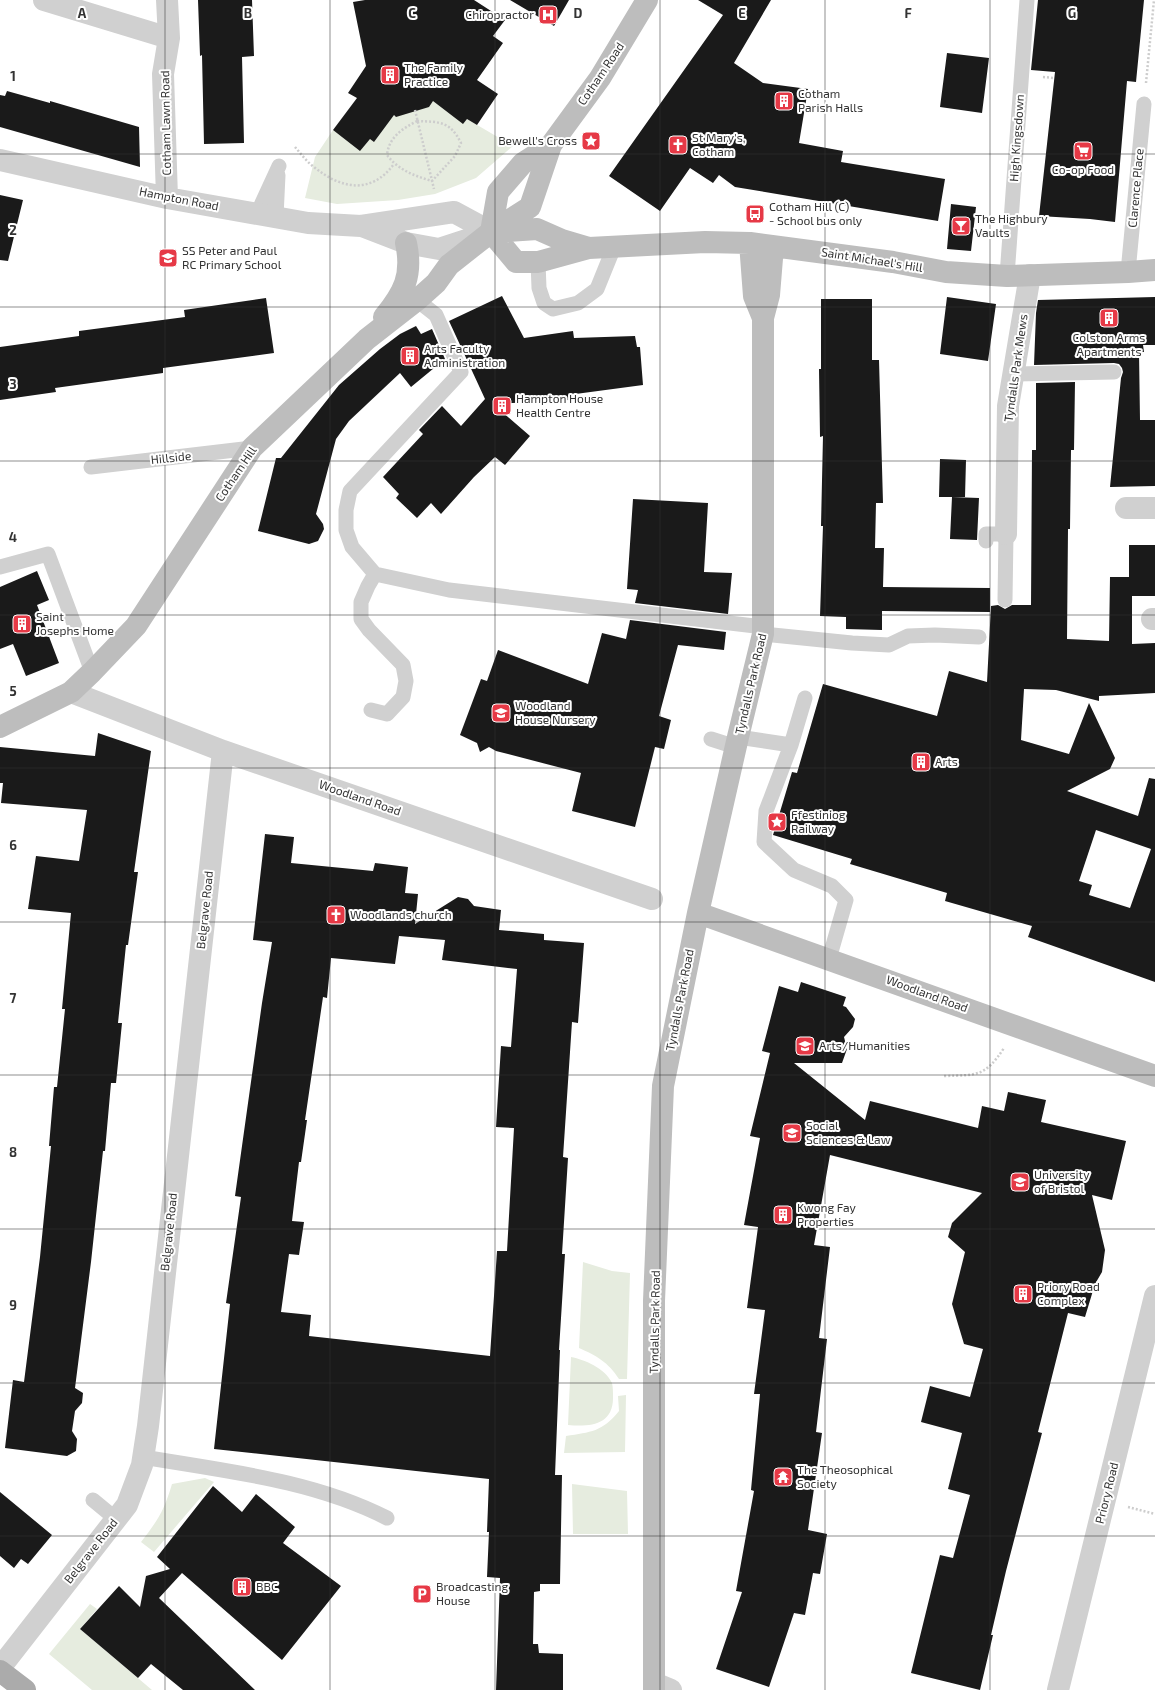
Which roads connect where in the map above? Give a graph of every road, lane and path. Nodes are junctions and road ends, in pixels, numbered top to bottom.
1 (44, 0) edge
2 (167, 0) edge
3 (647, 0) edge
4 (1027, 0) edge
5 (1154, 0) edge
6 (169, 38) junction
7 (1144, 104) joint
8 (415, 110) dead end
9 (417, 121) junction
10 (552, 145) junction
11 (295, 147) dead end
12 (0, 160) edge
13 (394, 164) junction
14 (432, 181) junction
15 (167, 198) junction
16 (442, 214) junction
17 (360, 226) junction
18 (491, 232) junction
19 (406, 243) junction
20 (750, 243) junction
21 (773, 246) junction
22 (614, 247) junction
23 (589, 248) junction
24 (538, 262) junction
25 (1155, 270) edge
26 (1128, 272) junction
27 (1030, 275) junction
28 (1007, 276) junction
29 (417, 300) junction
30 (763, 318) junction
31 (367, 339) junction
32 (1114, 372) dead end
33 (1014, 374) junction
34 (252, 448) junction
35 (91, 467) dead end
36 (1126, 508) dead end
37 (1155, 508) edge
38 (996, 538) joint
39 (0, 567) edge
40 (375, 574) junction
41 (1005, 600) dead end
42 (764, 630) junction
43 (979, 637) dead end
44 (92, 672) junction
45 (71, 692) junction
46 (805, 698) dead end
47 (371, 710) dead end
48 (0, 727) edge
49 (711, 739) dead end
50 (737, 742) junction
51 (791, 745) junction
52 (223, 750) junction
53 (652, 899) dead end
54 (698, 913) junction
55 (830, 959) junction
56 (1015, 1026) junction
57 (944, 1076) dead end
58 (1155, 1076) edge
59 (1155, 1296) edge
60 (143, 1457) junction
61 (94, 1500) dead end
62 (387, 1518) dead end
63 (116, 1519) junction
64 (0, 1670) edge
65 (660, 1688) edge
66 (25, 1690) edge
67 (1058, 1690) edge

1 - 6 street
2 - 6 street, Cotham Lawn Road
3 - 10 street, Cotham Road
4 - 28 lane, High Kingsdown
5 - 7 path
6 - 15 street, Cotham Lawn Road
7 - 26 lane, Clarence Place
8 - 9 path
9 - 13 path
9 - 14 path
9 - 14 path
10 - 18 street, Cotham Road
10 - 18 street, Cotham Road
11 - 13 path
12 - 15 street, Hampton Road
13 - 14 path
14 - 16 path
15 - 17 street, Hampton Road
16 - 17 street, Hampton Road
16 - 18 street, Hampton Road
17 - 19 street, Hampton Road
18 - 19 street, Hampton Road
18 - 23 street, Saint Michael's Hill
18 - 24 street, Saint Michael's Hill
18 - 29 street, Cotham Hill
19 - 31 street
20 - 21 street, Saint Michael's Hill
20 - 22 street, Saint Michael's Hill
20 - 30 street, Tyndalls Park Road
21 - 28 street, Saint Michael's Hill
21 - 30 street, Tyndalls Park Road
22 - 23 street, Saint Michael's Hill
22 - 24 lane
23 - 24 street, Saint Michael's Hill
25 - 26 street, Saint Michael's Hill
26 - 27 street, Saint Michael's Hill
27 - 28 street, Saint Michael's Hill
27 - 33 street, Tyndalls Park Mews
29 - 31 street, Cotham Hill
29 - 40 lane
30 - 42 street, Tyndalls Park Road
31 - 34 street, Cotham Hill
32 - 33 lane
33 - 38 street, Tyndalls Park Mews
34 - 35 lane, Hillside
34 - 44 street, Cotham Hill
36 - 37 street
38 - 41 lane
39 - 44 lane
40 - 42 lane
40 - 47 lane
42 - 43 lane
42 - 50 street, Tyndalls Park Road
44 - 45 street, Cotham Hill
45 - 48 street, Cotham Hill
45 - 52 street, Woodland Road
46 - 51 lane
49 - 50 lane
50 - 51 lane
50 - 54 street, Tyndalls Park Road
51 - 55 lane
52 - 53 street, Woodland Road
52 - 60 street, Belgrave Road
54 - 55 street, Woodland Road
54 - 65 street, Tyndalls Park Road
55 - 56 street, Woodland Road
56 - 57 path
56 - 58 street, Woodland Road
59 - 67 street, Priory Road
60 - 62 lane
60 - 63 street, Belgrave Road
61 - 63 lane
63 - 64 street, Belgrave Road
64 - 66 main road

